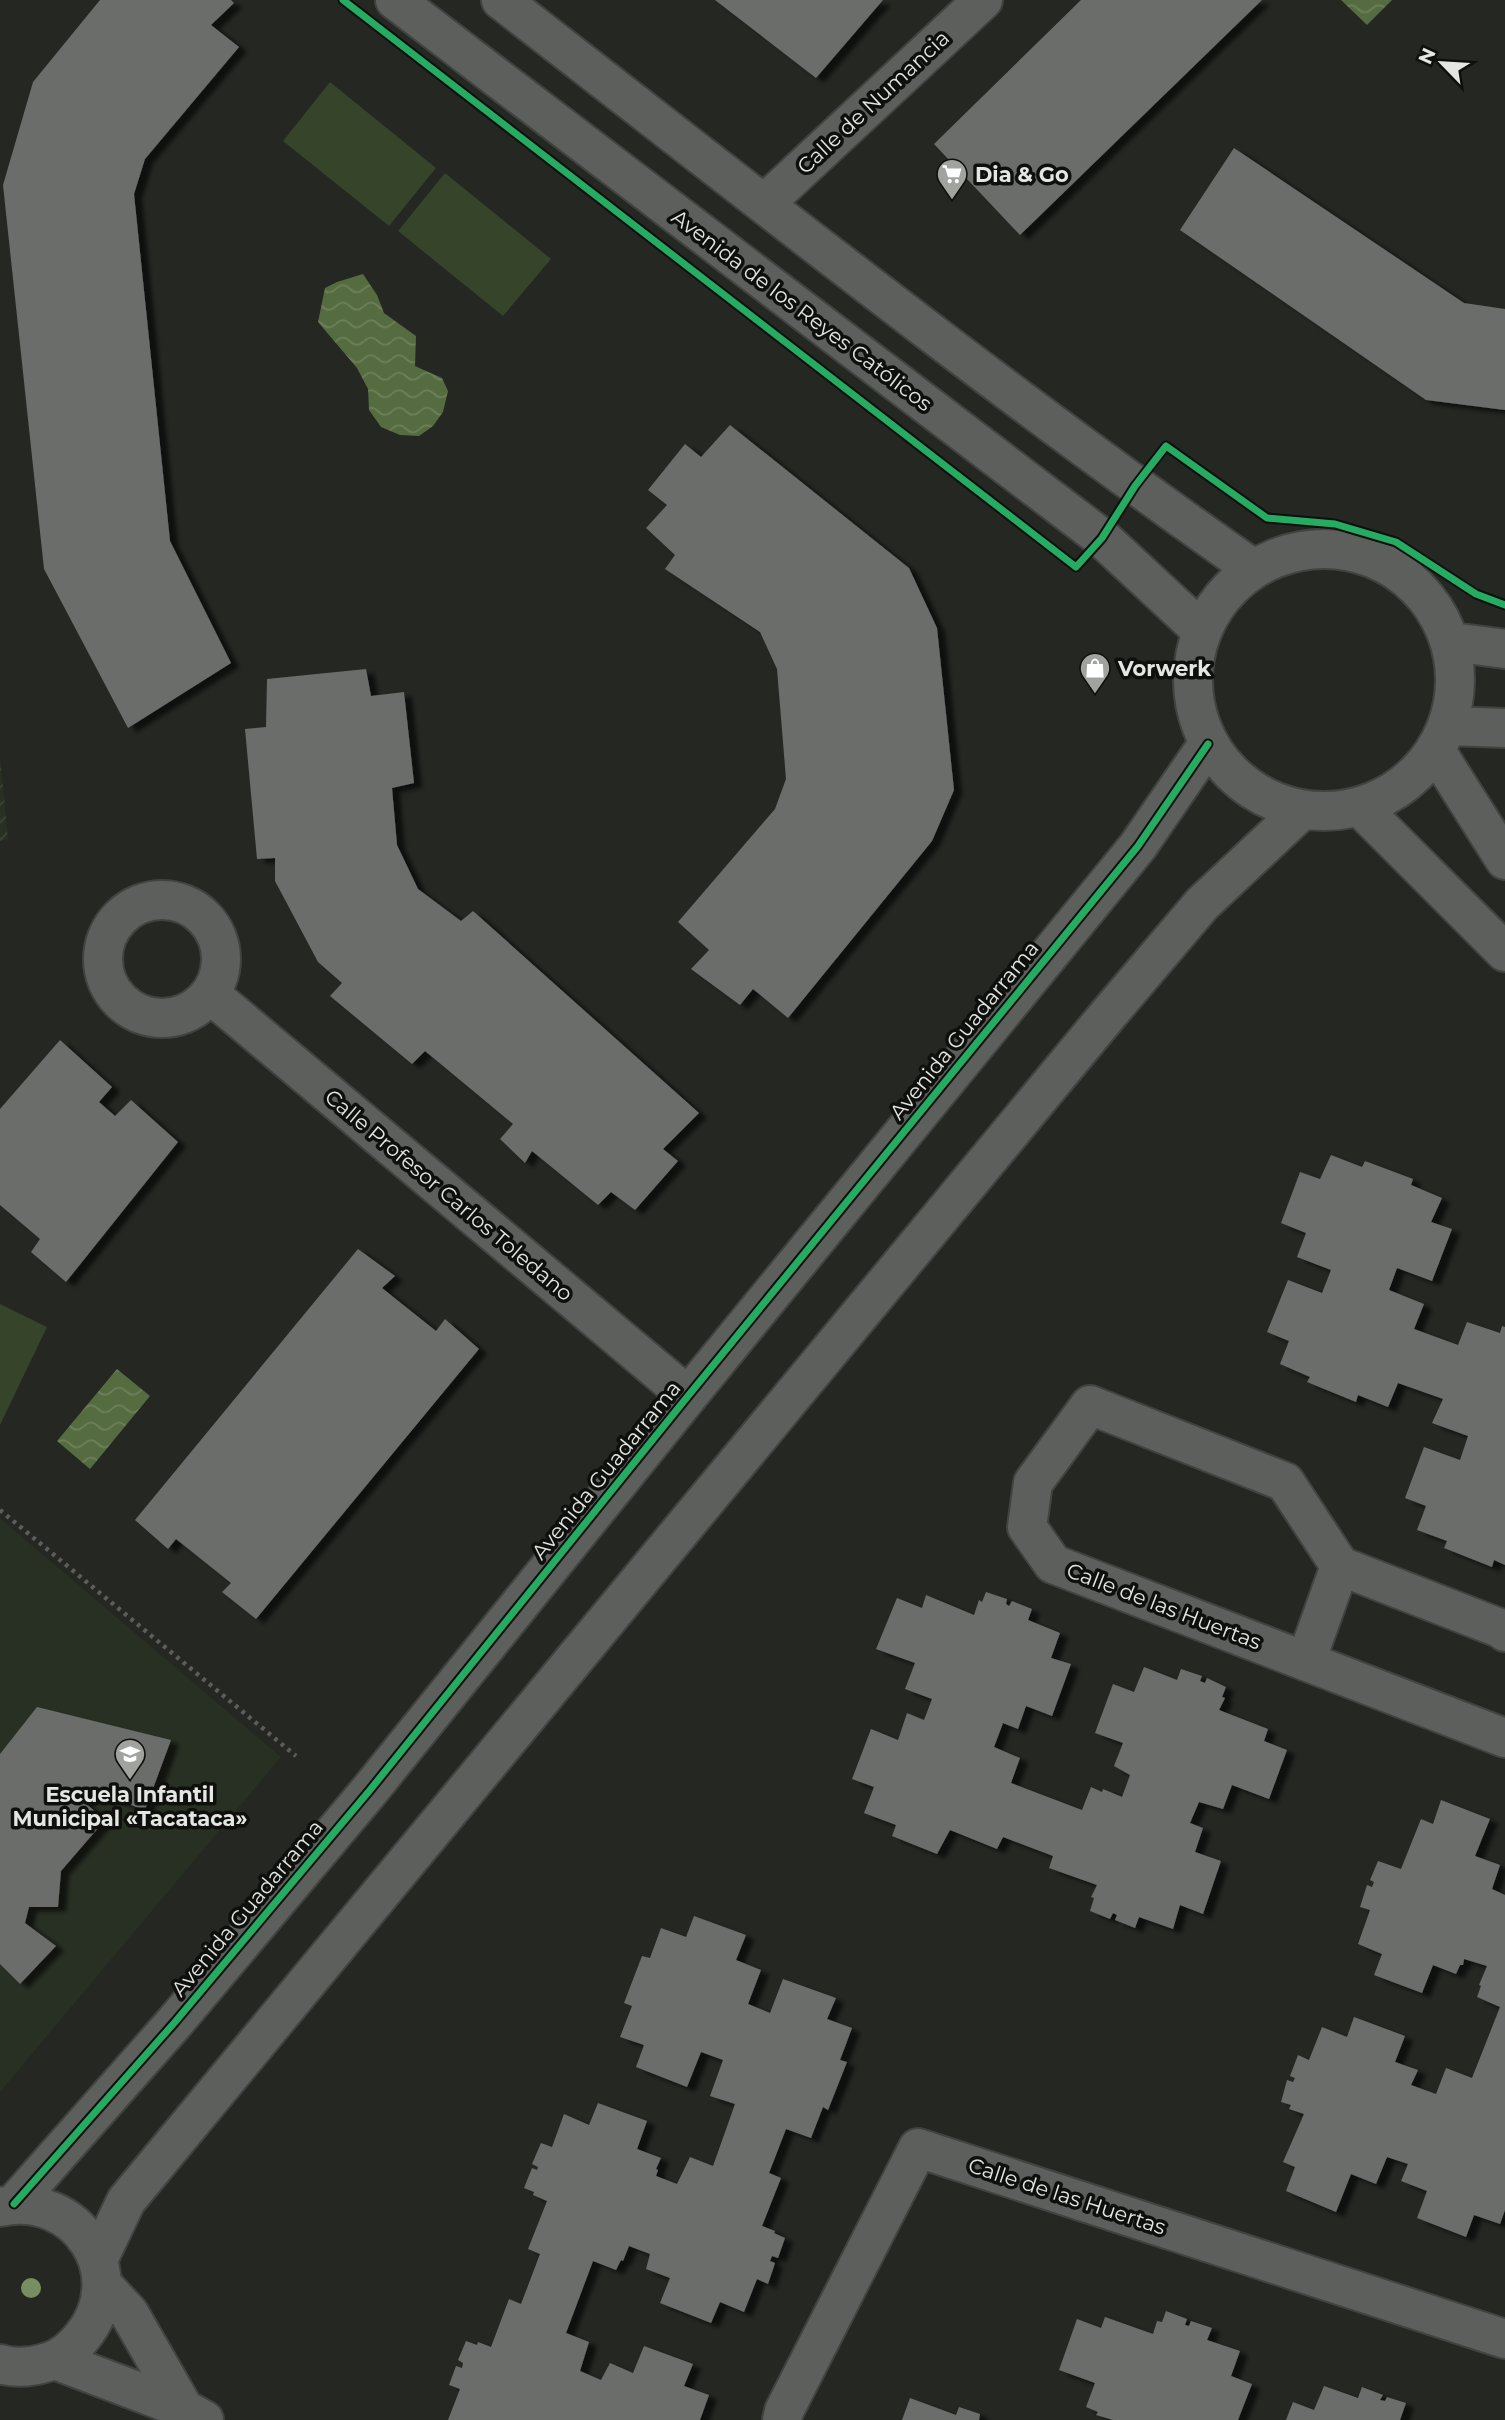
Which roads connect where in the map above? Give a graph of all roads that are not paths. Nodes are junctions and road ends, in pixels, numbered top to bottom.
1 (394, 0) edge
2 (501, 0) edge
3 (982, 0) edge
4 (764, 204) junction
5 (1252, 568) junction
6 (1202, 631) junction
7 (1451, 642) junction
8 (1505, 649) edge
9 (1505, 728) edge
10 (1442, 738) junction
11 (1208, 744) junction
12 (1360, 807) junction
13 (1301, 811) junction
14 (1505, 860) edge
15 (1505, 952) edge
16 (211, 994) dead end
17 (688, 1396) junction
18 (1340, 1566) junction
19 (1505, 1632) edge
20 (1306, 1661) junction
21 (1505, 1738) edge
22 (7, 2205) edge
23 (100, 2272) junction
24 (1505, 2339) edge
25 (55, 2360) junction
26 (2, 2367) edge
27 (194, 2415) edge
28 (782, 2420) edge

1 - 6 street, Avenida de los Reyes Católicos
2 - 4 street
3 - 4 street, Calle de Numancia
4 - 5 street
5 - 6 street
5 - 7 street
6 - 11 street
7 - 8 street
7 - 10 street
9 - 10 street
10 - 12 street
10 - 14 street
11 - 13 street
11 - 17 street, Avenida Guadarrama
12 - 13 street
12 - 15 street
13 - 23 street
16 - 17 street, Calle Profesor Carlos Toledano
17 - 22 street, Avenida Guadarrama
18 - 19 street
18 - 20 street
18 - 20 street, Calle de las Huertas
20 - 21 street, Calle de las Huertas
22 - 23 street
23 - 25 street
23 - 27 street
24 - 28 street, Calle de las Huertas
25 - 26 street
25 - 27 street

